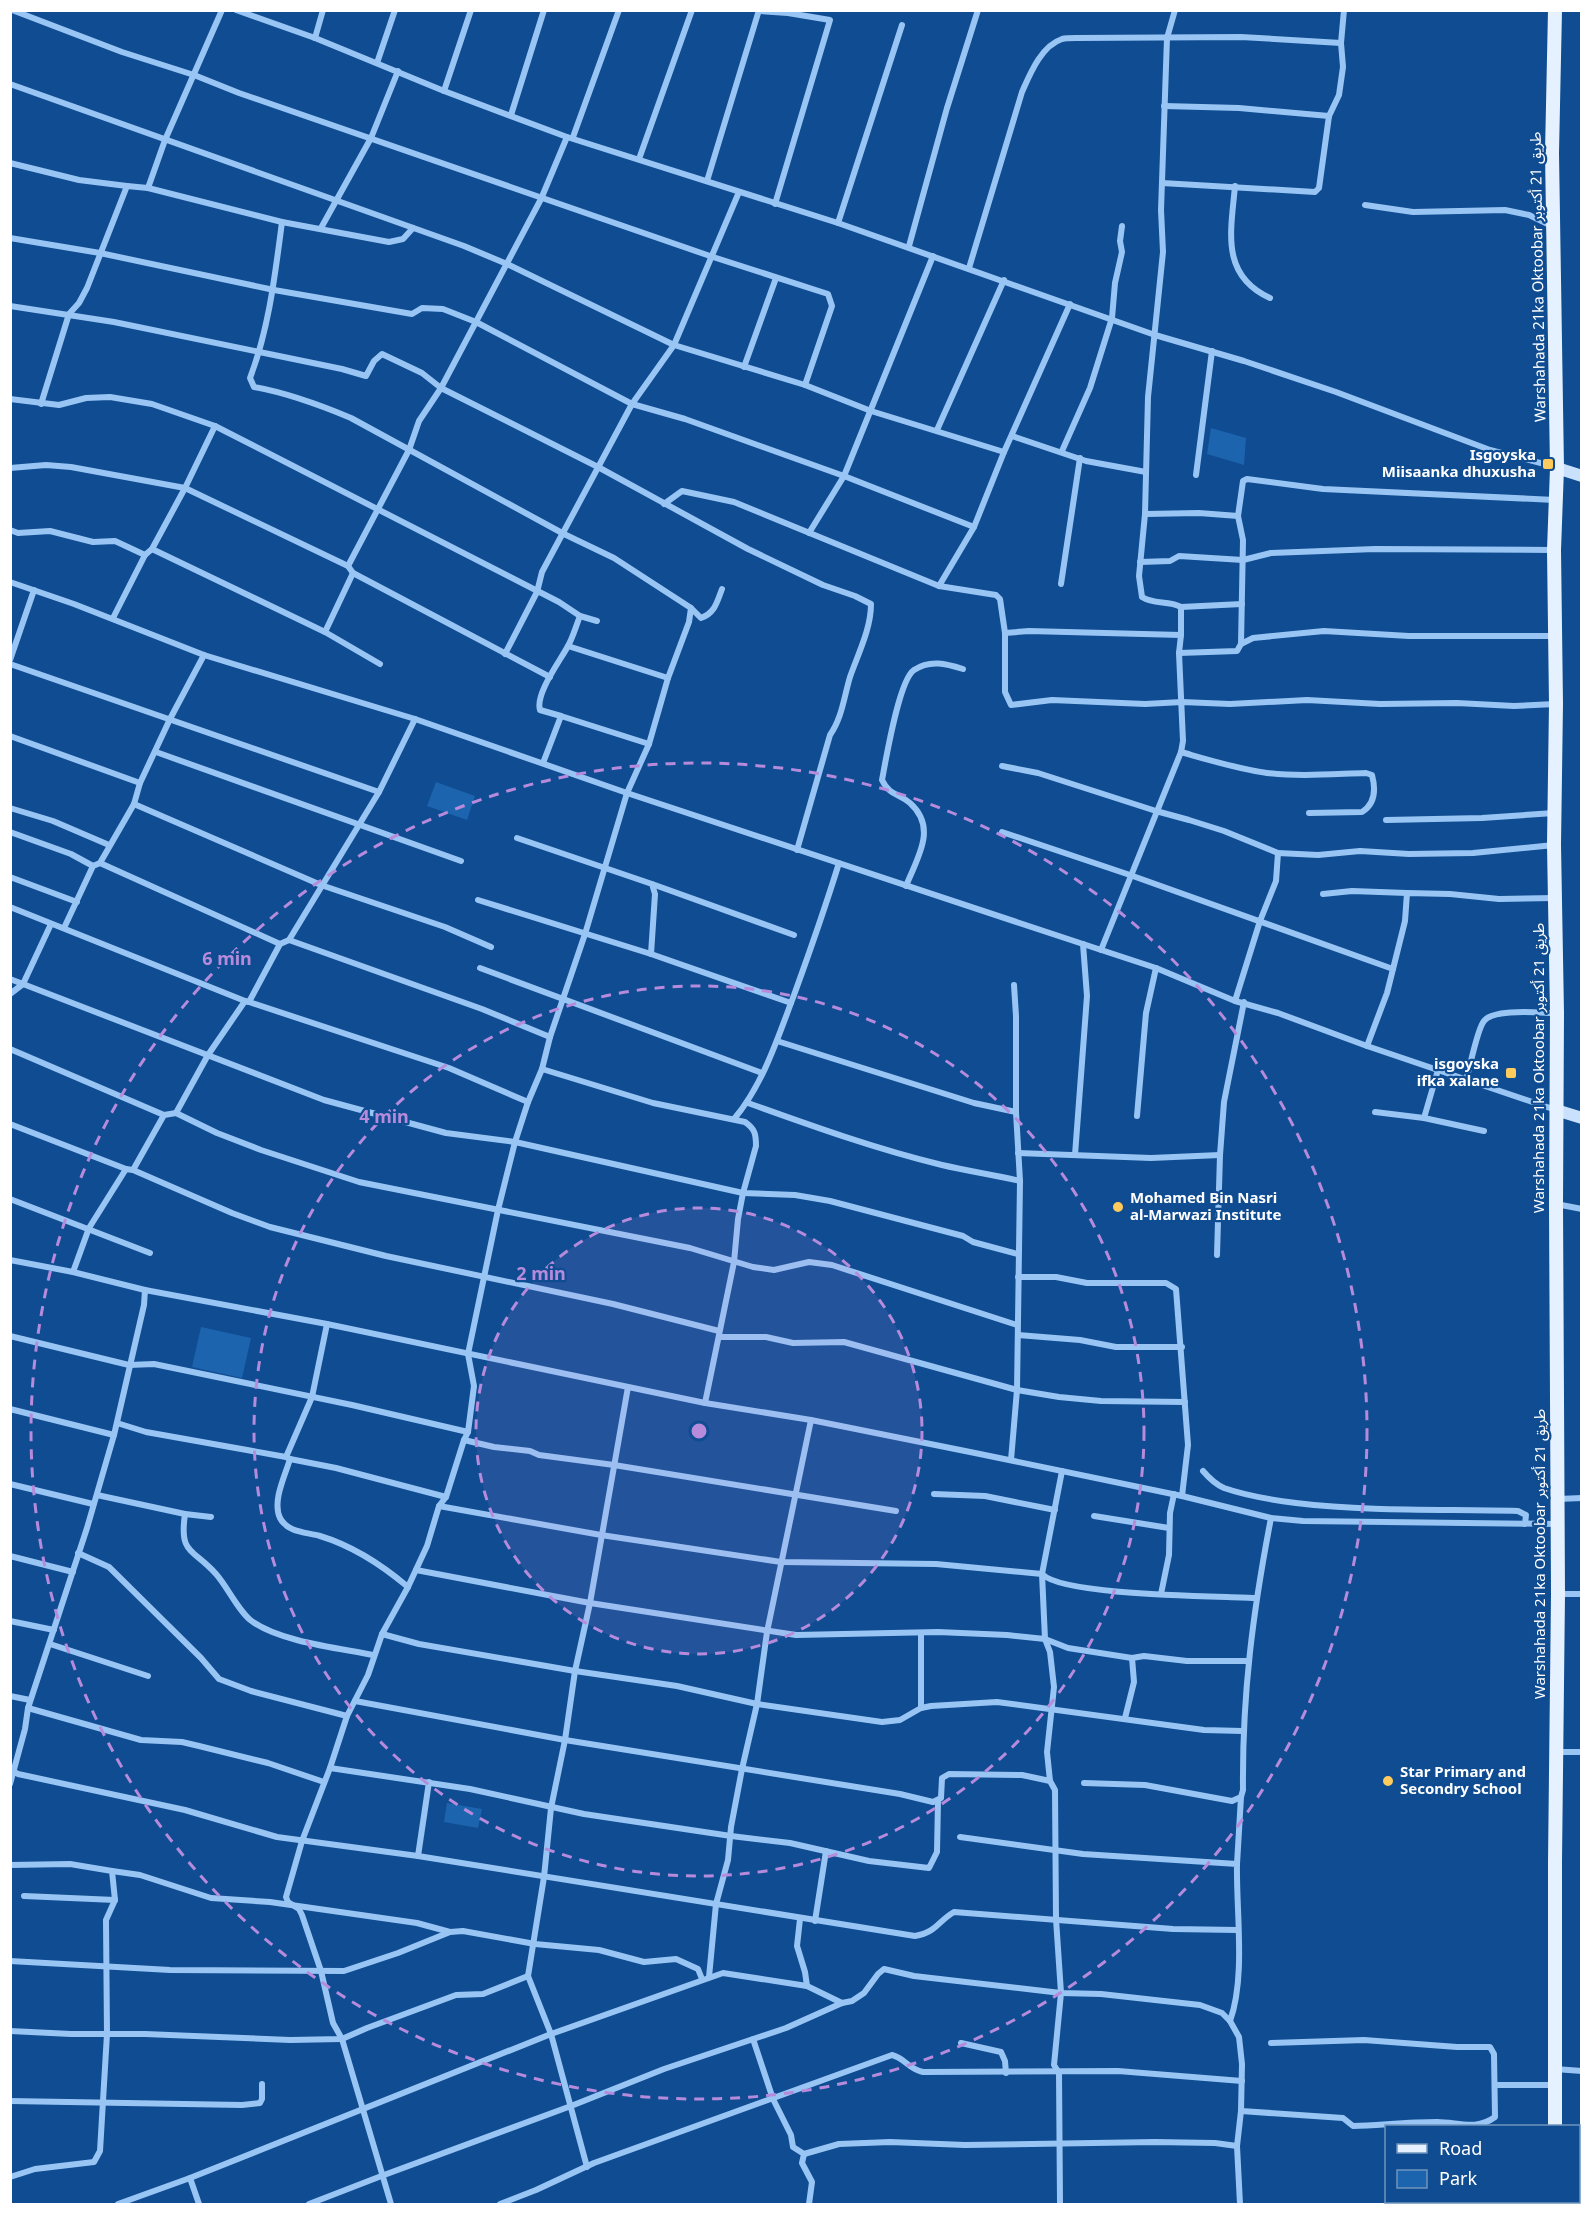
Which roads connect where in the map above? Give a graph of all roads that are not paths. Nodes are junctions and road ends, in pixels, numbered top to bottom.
1 (12, 10) edge
2 (222, 10) edge
3 (236, 10) edge
4 (323, 10) edge
5 (395, 10) edge
6 (471, 10) edge
7 (544, 10) edge
8 (619, 10) edge
9 (692, 10) edge
10 (978, 10) edge
11 (1175, 10) edge
12 (1344, 10) edge
13 (1555, 10) edge
14 (759, 11) edge
15 (247, 12) edge
16 (902, 25) dead end
17 (315, 38) junction
18 (1167, 38) junction
19 (1341, 43) junction
20 (377, 63) junction
21 (398, 71) junction
22 (194, 75) junction
23 (10, 84) edge
24 (444, 91) junction
25 (1164, 106) junction
26 (511, 115) junction
27 (1329, 116) junction
28 (570, 137) junction
29 (371, 138) junction
30 (165, 140) junction
31 (639, 159) junction
32 (10, 163) edge
33 (707, 181) junction
34 (1162, 183) junction
35 (127, 186) junction
36 (1235, 186) junction
37 (148, 188) junction
38 (740, 192) junction
39 (541, 199) junction
40 (335, 201) junction
41 (775, 204) junction
42 (1365, 205) dead end
43 (282, 222) junction
44 (838, 223) junction
45 (1122, 226) dead end
46 (1552, 226) junction
47 (321, 228) junction
48 (413, 228) junction
49 (10, 238) edge
50 (909, 246) junction
51 (100, 253) junction
52 (933, 256) junction
53 (713, 257) junction
54 (507, 264) junction
55 (969, 268) junction
56 (776, 278) junction
57 (1004, 280) junction
58 (274, 290) junction
59 (1270, 298) dead end
60 (1070, 304) junction
61 (10, 306) edge
62 (69, 314) junction
63 (1112, 318) junction
64 (476, 322) junction
65 (1155, 335) junction
66 (674, 345) junction
67 (1212, 351) junction
68 (260, 353) junction
69 (744, 367) junction
70 (805, 385) junction
71 (441, 388) junction
72 (11, 400) edge
73 (41, 404) junction
74 (632, 404) junction
75 (871, 411) junction
76 (215, 426) junction
77 (937, 430) junction
78 (1012, 436) junction
79 (409, 450) junction
80 (1062, 451) junction
81 (1004, 452) junction
82 (1080, 458) junction
83 (598, 467) junction
84 (10, 468) edge
85 (1557, 468) junction
86 (1146, 472) junction
87 (1196, 475) dead end
88 (1581, 476) edge
89 (844, 477) junction
90 (185, 488) junction
91 (1555, 500) junction
92 (664, 504) junction
93 (378, 510) junction
94 (1145, 514) junction
95 (1238, 516) junction
96 (974, 527) junction
97 (10, 530) edge
98 (809, 533) junction
99 (564, 534) junction
100 (152, 549) junction
101 (1554, 550) junction
102 (145, 555) junction
103 (1244, 560) junction
104 (1140, 562) junction
105 (348, 566) junction
106 (353, 573) junction
107 (10, 582) edge
108 (1061, 584) dead end
109 (939, 586) junction
110 (722, 589) dead end
111 (34, 590) junction
112 (537, 592) junction
113 (1242, 604) junction
114 (1181, 607) junction
115 (691, 608) junction
116 (580, 616) junction
117 (113, 618) junction
118 (597, 621) dead end
119 (325, 632) junction
120 (1005, 633) junction
121 (1181, 634) junction
122 (1554, 636) junction
123 (1241, 644) junction
124 (568, 646) junction
125 (1179, 653) junction
126 (505, 654) junction
127 (204, 655) junction
128 (10, 662) edge
129 (380, 664) dead end
130 (963, 669) dead end
131 (550, 677) junction
132 (668, 678) junction
133 (1182, 702) junction
134 (1556, 704) junction
135 (561, 716) junction
136 (170, 719) junction
137 (415, 719) junction
138 (10, 736) edge
139 (649, 744) junction
140 (156, 752) junction
141 (1181, 752) junction
142 (543, 763) junction
143 (1002, 766) dead end
144 (140, 783) junction
145 (379, 792) junction
146 (627, 793) junction
147 (134, 804) junction
148 (10, 808) edge
149 (1156, 811) junction
150 (1309, 813) dead end
151 (1554, 813) junction
152 (1386, 820) dead end
153 (358, 824) junction
154 (10, 832) edge
155 (1002, 832) dead end
156 (517, 838) dead end
157 (109, 845) junction
158 (1554, 845) junction
159 (797, 850) junction
160 (1278, 853) junction
161 (461, 861) dead end
162 (839, 863) junction
163 (97, 865) junction
164 (605, 870) junction
165 (1130, 875) junction
166 (10, 877) edge
167 (652, 884) junction
168 (321, 885) junction
169 (906, 886) junction
170 (1407, 893) junction
171 (1323, 894) dead end
172 (1555, 898) junction
173 (478, 900) dead end
174 (77, 902) junction
175 (10, 908) edge
176 (1260, 921) junction
177 (51, 924) junction
178 (64, 928) junction
179 (585, 934) junction
180 (794, 935) dead end
181 (289, 940) junction
182 (1083, 944) junction
183 (280, 945) junction
184 (492, 947) dead end
185 (1101, 950) junction
186 (651, 954) junction
187 (480, 968) dead end
188 (1156, 968) junction
189 (1393, 969) junction
190 (10, 979) edge
191 (23, 984) junction
192 (1014, 985) dead end
193 (10, 994) edge
194 (563, 998) junction
195 (247, 1001) junction
196 (1235, 1001) junction
197 (1244, 1002) junction
198 (791, 1003) junction
199 (1557, 1013) junction
200 (550, 1037) junction
201 (777, 1041) junction
202 (1367, 1046) junction
203 (10, 1049) edge
204 (208, 1055) junction
205 (542, 1069) junction
206 (1438, 1070) junction
207 (762, 1073) junction
208 (1466, 1080) junction
209 (528, 1102) junction
210 (748, 1103) junction
211 (1556, 1110) junction
212 (1016, 1112) junction
213 (1375, 1112) dead end
214 (176, 1113) junction
215 (164, 1115) junction
216 (1137, 1116) dead end
217 (1424, 1118) junction
218 (1581, 1118) edge
219 (734, 1119) junction
220 (10, 1124) edge
221 (1484, 1131) dead end
222 (515, 1142) junction
223 (1018, 1153) junction
224 (1076, 1155) junction
225 (1220, 1155) junction
226 (129, 1170) junction
227 (1020, 1181) junction
228 (743, 1193) junction
229 (10, 1199) edge
230 (1556, 1204) junction
231 (1581, 1209) edge
232 (498, 1210) junction
233 (89, 1228) junction
234 (150, 1252) dead end
235 (1018, 1254) junction
236 (1217, 1255) dead end
237 (10, 1260) edge
238 (734, 1262) junction
239 (73, 1272) junction
240 (483, 1277) junction
241 (1018, 1277) junction
242 (145, 1290) junction
243 (327, 1324) junction
244 (1017, 1325) junction
245 (719, 1334) junction
246 (1018, 1335) junction
247 (10, 1336) edge
248 (1182, 1347) junction
249 (468, 1354) junction
250 (129, 1365) junction
251 (628, 1386) junction
252 (1017, 1390) junction
253 (312, 1397) junction
254 (1185, 1402) junction
255 (705, 1403) junction
256 (10, 1409) edge
257 (811, 1420) junction
258 (117, 1423) junction
259 (468, 1432) junction
260 (114, 1435) junction
261 (464, 1440) junction
262 (288, 1458) junction
263 (1011, 1460) junction
264 (614, 1465) junction
265 (1062, 1471) junction
266 (1203, 1471) dead end
267 (10, 1484) edge
268 (97, 1494) junction
269 (796, 1494) junction
270 (934, 1494) dead end
271 (1174, 1494) junction
272 (1182, 1496) junction
273 (446, 1497) junction
274 (1557, 1498) junction
275 (1581, 1498) edge
276 (93, 1504) junction
277 (439, 1506) junction
278 (896, 1510) dead end
279 (1055, 1510) junction
280 (185, 1514) junction
281 (1094, 1516) dead end
282 (211, 1517) dead end
283 (1271, 1518) junction
284 (1525, 1524) junction
285 (1557, 1524) junction
286 (1169, 1528) junction
287 (601, 1535) junction
288 (78, 1554) junction
289 (10, 1556) edge
290 (782, 1562) junction
291 (417, 1570) junction
292 (73, 1572) junction
293 (1042, 1574) junction
294 (408, 1587) junction
295 (1161, 1594) junction
296 (1558, 1594) junction
297 (1581, 1594) edge
298 (1255, 1598) junction
299 (590, 1603) junction
300 (10, 1621) edge
301 (54, 1630) junction
302 (767, 1632) junction
303 (921, 1633) junction
304 (382, 1634) junction
305 (1044, 1639) junction
306 (50, 1644) junction
307 (374, 1655) junction
308 (1132, 1658) junction
309 (1247, 1661) junction
310 (575, 1671) junction
311 (148, 1676) dead end
312 (10, 1696) edge
313 (30, 1700) junction
314 (355, 1701) junction
315 (757, 1704) junction
316 (28, 1708) junction
317 (921, 1708) junction
318 (1052, 1708) junction
319 (347, 1716) junction
320 (1125, 1718) junction
321 (1242, 1731) junction
322 (565, 1740) junction
323 (1556, 1752) junction
324 (1581, 1752) edge
325 (330, 1768) junction
326 (742, 1769) junction
327 (12, 1770) edge
328 (1050, 1781) junction
329 (324, 1782) junction
330 (429, 1782) junction
331 (1084, 1783) dead end
332 (10, 1784) edge
333 (1241, 1797) junction
334 (938, 1802) junction
335 (551, 1808) junction
336 (731, 1836) junction
337 (960, 1838) dead end
338 (302, 1841) junction
339 (826, 1851) junction
340 (1056, 1851) junction
341 (418, 1856) junction
342 (1237, 1864) junction
343 (10, 1865) edge
344 (112, 1871) junction
345 (544, 1877) junction
346 (24, 1896) dead end
347 (115, 1900) junction
348 (716, 1904) junction
349 (292, 1906) junction
350 (800, 1919) junction
351 (1056, 1919) junction
352 (815, 1921) junction
353 (1237, 1930) junction
354 (450, 1932) junction
355 (535, 1944) junction
356 (10, 1961) edge
357 (106, 1966) junction
358 (321, 1971) junction
359 (528, 1976) junction
360 (706, 1978) junction
361 (807, 1986) junction
362 (1060, 1993) junction
363 (842, 2003) junction
364 (1230, 2021) junction
365 (10, 2031) edge
366 (107, 2034) junction
367 (551, 2034) junction
368 (342, 2039) junction
369 (753, 2039) junction
370 (961, 2043) dead end
371 (1271, 2043) dead end
372 (1554, 2069) junction
373 (1581, 2071) edge
374 (1006, 2073) junction
375 (1059, 2073) junction
376 (1242, 2081) junction
377 (262, 2084) dead end
378 (1496, 2085) junction
379 (1554, 2085) junction
380 (773, 2099) junction
381 (10, 2101) edge
382 (103, 2103) junction
383 (571, 2106) junction
384 (363, 2109) junction
385 (1242, 2111) junction
386 (1463, 2125) edge
387 (1476, 2125) edge
388 (1555, 2125) edge
389 (1058, 2144) junction
390 (1237, 2146) junction
391 (804, 2154) junction
392 (586, 2167) junction
393 (384, 2175) junction
394 (10, 2177) edge
395 (190, 2178) junction
396 (118, 2205) edge
397 (199, 2205) edge
398 (309, 2205) edge
399 (391, 2205) edge
400 (500, 2205) edge
401 (809, 2205) edge
402 (1060, 2205) edge
403 (1240, 2205) edge

1 - 22 street
2 - 22 street
3 - 15 street
4 - 17 street
5 - 20 street
6 - 24 street
7 - 26 street
8 - 28 street
9 - 31 street
10 - 50 street
11 - 18 street
12 - 19 street
13 - 46 main road, Warshahada 21ka Oktoobar طريق 21 أكتوبر
14 - 33 street
14 - 41 street
15 - 17 street
16 - 44 street
17 - 20 street
18 - 19 street
18 - 25 street
18 - 55 street
19 - 27 street
20 - 21 street
21 - 24 street
21 - 29 street
22 - 29 street
22 - 30 street
23 - 30 street
24 - 26 street
25 - 27 street
25 - 34 street
26 - 28 street
27 - 36 street
28 - 31 street
28 - 39 street
29 - 39 street
29 - 40 street
30 - 37 street
30 - 40 street
31 - 33 street
32 - 35 street
33 - 38 street
34 - 36 street
34 - 65 street
35 - 37 street
35 - 51 street
36 - 59 street
37 - 43 street
38 - 41 street
38 - 53 street
39 - 53 street
39 - 54 street
40 - 47 street
40 - 48 street
41 - 44 street
42 - 46 street
43 - 47 street
43 - 58 street
44 - 50 street
45 - 63 street
46 - 85 main road, Warshahada 21ka Oktoobar طريق 21 أكتوبر
47 - 48 street
48 - 54 street
49 - 51 street
50 - 52 street
51 - 58 street
51 - 62 street
52 - 55 street
52 - 75 street
53 - 56 street
53 - 66 street
54 - 64 street
54 - 66 street
55 - 57 street
56 - 69 street
56 - 70 street
57 - 60 street
57 - 77 street
58 - 64 street
58 - 68 street
60 - 63 street
60 - 78 street
61 - 62 street
62 - 68 street
62 - 73 street
63 - 65 street
63 - 80 street
64 - 71 street
64 - 74 street
65 - 67 street
65 - 86 street
66 - 69 street
66 - 74 street
67 - 85 street
67 - 87 street
68 - 71 street
68 - 79 street
69 - 70 street
70 - 75 street
71 - 79 street
71 - 83 street
72 - 73 street
73 - 76 street
74 - 83 street
74 - 89 street
75 - 77 street
75 - 89 street
76 - 90 street
76 - 93 street
77 - 81 street
78 - 80 street
78 - 81 street
79 - 93 street
79 - 99 street
80 - 82 street
81 - 96 street
82 - 86 street
82 - 108 street
83 - 92 street
83 - 99 street
84 - 90 street
85 - 88 main road
85 - 91 main road, Warshahada 21ka Oktoobar طريق 21 أكتوبر
86 - 94 street
89 - 96 street
89 - 98 street
90 - 100 street
90 - 105 street
91 - 95 street
91 - 101 main road, Warshahada 21ka Oktoobar طريق 21 أكتوبر
92 - 98 street
92 - 159 street
93 - 105 street
93 - 112 street
94 - 95 street
94 - 104 street
95 - 103 street
96 - 109 street
97 - 102 street
98 - 109 street
99 - 112 street
99 - 115 street
100 - 102 street
100 - 119 street
101 - 103 street
101 - 122 main road, Warshahada 21ka Oktoobar طريق 21 أكتوبر
102 - 117 street
103 - 104 street
103 - 113 street
104 - 114 street
105 - 106 street
106 - 119 street
106 - 126 street
107 - 111 street
109 - 120 street
110 - 115 street
111 - 117 street
111 - 128 street
112 - 116 street
112 - 126 street
113 - 114 street
113 - 123 street
114 - 121 street
115 - 132 street
116 - 118 street
116 - 124 street
117 - 127 street
119 - 129 street
120 - 121 street
120 - 133 street
121 - 125 street
122 - 123 street
122 - 134 main road, Warshahada 21ka Oktoobar طريق 21 أكتوبر
123 - 125 street
124 - 131 street
124 - 132 street
125 - 133 street
126 - 131 street
127 - 136 street
127 - 137 street
128 - 136 street
130 - 169 street
131 - 135 street
132 - 139 street
133 - 134 street
133 - 141 street
134 - 151 main road, Warshahada 21ka Oktoobar طريق 21 أكتوبر
135 - 139 street
135 - 142 street
136 - 140 street
136 - 145 street
137 - 142 street
137 - 145 street
138 - 144 street
139 - 146 street
140 - 144 street
140 - 153 street
141 - 149 street
141 - 150 street
142 - 146 street
143 - 149 street
144 - 147 street
145 - 153 street
146 - 159 street
146 - 164 street
147 - 157 street
147 - 168 street
148 - 157 street
149 - 160 street
149 - 165 street
151 - 152 street
151 - 158 main road, Warshahada 21ka Oktoobar طريق 21 أكتوبر
153 - 161 street
153 - 168 street
154 - 163 street
155 - 165 street
156 - 164 street
157 - 163 street
158 - 160 street
158 - 172 main road, Warshahada 21ka Oktoobar طريق 21 أكتوبر
159 - 162 street
160 - 176 street
162 - 169 street
162 - 198 street
163 - 174 street
163 - 183 street
164 - 167 street
164 - 179 street
165 - 176 street
165 - 185 street
166 - 174 street
167 - 180 street
167 - 186 street
168 - 181 street
168 - 184 street
169 - 182 street
170 - 171 street
170 - 172 street
170 - 189 street
172 - 199 main road, Warshahada 21ka Oktoobar طريق 21 أكتوبر
173 - 179 street
174 - 178 street
175 - 177 street
176 - 189 street
176 - 196 street
177 - 178 street
177 - 191 street
178 - 195 street
179 - 186 street
179 - 194 street
181 - 183 street
181 - 200 street
182 - 185 street
182 - 224 street
183 - 195 street
185 - 188 street
186 - 198 street
187 - 194 street
188 - 196 street
188 - 216 street
189 - 202 street
190 - 191 street
191 - 193 street
191 - 204 street
192 - 212 street
194 - 200 street
194 - 207 street
195 - 204 street
195 - 209 street
196 - 197 street
197 - 202 street
197 - 225 street
198 - 201 street
199 - 208 street
199 - 211 main road, Warshahada 21ka Oktoobar طريق 21 أكتوبر
200 - 205 street
201 - 207 street
201 - 212 street
202 - 206 street
203 - 215 street
204 - 214 street
204 - 222 street
205 - 209 street
205 - 219 street
206 - 208 street
206 - 217 street
207 - 210 street
208 - 211 street
209 - 222 street
210 - 219 street
210 - 227 street
211 - 218 main road
211 - 230 main road, Warshahada 21ka Oktoobar طريق 21 أكتوبر
212 - 223 street
213 - 217 street
214 - 215 street
214 - 232 street
215 - 226 street
217 - 221 street
219 - 228 street
220 - 226 street
222 - 228 street
222 - 232 street
223 - 224 street
223 - 227 street
224 - 225 street
225 - 236 street
226 - 233 street
226 - 240 street
227 - 235 street
228 - 235 street
228 - 238 street
229 - 233 street
230 - 231 street
230 - 274 main road, Warshahada 21ka Oktoobar طريق 21 أكتوبر
232 - 238 street
232 - 240 street
233 - 234 street
233 - 239 street
235 - 241 street
237 - 239 street
238 - 244 street
238 - 245 street
239 - 242 street
240 - 245 street
240 - 249 street
241 - 244 street
241 - 248 street
242 - 243 street
242 - 250 street
243 - 249 street
243 - 253 street
244 - 246 street
245 - 252 street
245 - 255 street
246 - 248 street
246 - 252 street
247 - 250 street
248 - 254 street
249 - 251 street
249 - 259 street
250 - 253 street
250 - 258 street
251 - 255 street
251 - 264 street
252 - 254 street
252 - 263 street
253 - 259 street
253 - 262 street
254 - 272 street
255 - 257 street
256 - 260 street
257 - 263 street
257 - 269 street
258 - 260 street
258 - 262 street
259 - 261 street
260 - 268 street
261 - 264 street
261 - 273 street
262 - 273 street
262 - 294 street
263 - 265 street
264 - 269 street
264 - 287 street
265 - 271 street
265 - 279 street
266 - 284 street
267 - 276 street
268 - 276 street
268 - 280 street
269 - 278 street
269 - 290 street
270 - 279 street
271 - 272 street
271 - 286 street
272 - 283 street
273 - 277 street
274 - 275 street
274 - 285 main road, Warshahada 21ka Oktoobar طريق 21 أكتوبر
276 - 288 street
277 - 287 street
277 - 291 street
279 - 293 street
280 - 282 street
280 - 307 street
281 - 286 street
283 - 284 street
283 - 298 street
284 - 285 street
285 - 296 main road, Warshahada 21ka Oktoobar طريق 21 أكتوبر
286 - 295 street
287 - 290 street
287 - 299 street
288 - 292 street
288 - 319 street
289 - 292 street
290 - 293 street
290 - 302 street
291 - 294 street
291 - 299 street
292 - 301 street
293 - 295 street
293 - 305 street
294 - 304 street
295 - 298 street
296 - 297 street
296 - 323 main road, Warshahada 21ka Oktoobar طريق 21 أكتوبر
298 - 309 street
299 - 302 street
299 - 310 street
300 - 301 street
301 - 306 street
302 - 303 street
302 - 315 street
303 - 305 street
303 - 317 street
304 - 307 street
304 - 310 street
305 - 308 street
305 - 318 street
306 - 311 street
306 - 313 street
307 - 314 street
308 - 309 street
308 - 320 street
309 - 321 street
310 - 315 street
310 - 322 street
312 - 313 street
313 - 316 street
314 - 319 street
314 - 322 street
315 - 317 street
315 - 326 street
316 - 327 street
316 - 329 street
317 - 318 street
318 - 320 street
318 - 328 street
319 - 325 street
320 - 321 street
321 - 333 street
322 - 326 street
322 - 335 street
323 - 324 street
323 - 372 main road, Warshahada 21ka Oktoobar طريق 21 أكتوبر
325 - 329 street
325 - 330 street
326 - 334 street
326 - 336 street
327 - 332 street
327 - 338 street
328 - 334 street
328 - 340 street
329 - 338 street
330 - 335 street
330 - 341 street
331 - 333 street
333 - 342 street
334 - 339 street
335 - 336 street
335 - 345 street
336 - 339 street
336 - 348 street
337 - 340 street
338 - 341 street
338 - 349 street
339 - 352 street
340 - 342 street
340 - 351 street
341 - 345 street
342 - 353 street
343 - 344 street
344 - 347 street
344 - 349 street
345 - 348 street
345 - 355 street
346 - 347 street
347 - 357 street
348 - 350 street
348 - 360 street
349 - 354 street
349 - 358 street
350 - 352 street
350 - 361 street
351 - 352 street
351 - 353 street
351 - 362 street
353 - 364 street
354 - 355 street
354 - 358 street
355 - 359 street
355 - 360 street
356 - 357 street
357 - 358 street
357 - 366 street
358 - 368 street
359 - 367 street
359 - 368 street
360 - 361 street
360 - 367 street
361 - 363 street
362 - 363 street
362 - 364 street
362 - 375 street
363 - 369 street
364 - 376 street
365 - 366 street
366 - 368 street
366 - 382 street
367 - 383 street
367 - 384 street
368 - 384 street
369 - 380 street
369 - 383 street
370 - 374 street
371 - 378 street
372 - 373 street
372 - 379 main road, Warshahada 21ka Oktoobar طريق 21 أكتوبر
374 - 375 street
374 - 380 street
375 - 376 street
375 - 389 street
376 - 385 street
377 - 382 street
378 - 379 street
378 - 387 street
379 - 388 main road, Warshahada 21ka Oktoobar طريق 21 أكتوبر
380 - 391 street
380 - 392 street
381 - 382 street
382 - 394 street
383 - 392 street
383 - 393 street
384 - 393 street
384 - 395 street
385 - 386 street
385 - 390 street
389 - 390 street
389 - 391 street
389 - 402 street
390 - 403 street
391 - 401 street
392 - 400 street
393 - 398 street
393 - 399 street
395 - 396 street
395 - 397 street

